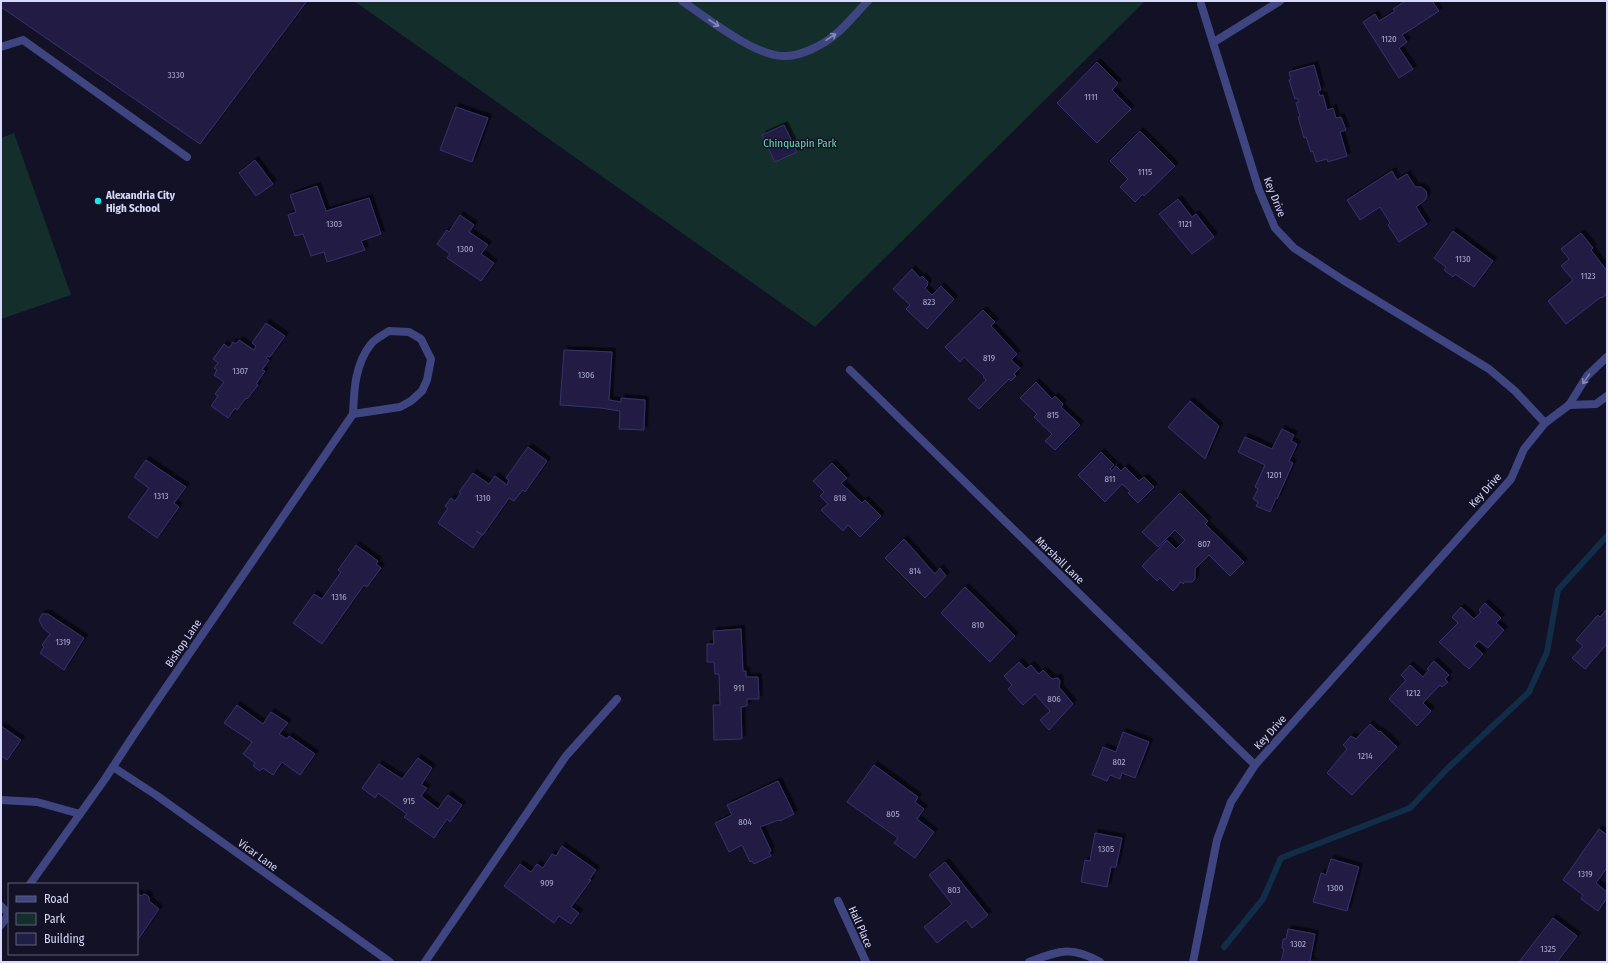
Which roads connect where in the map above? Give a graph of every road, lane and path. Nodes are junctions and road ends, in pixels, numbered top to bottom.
1 (682, 1) edge
2 (868, 1) edge
3 (1280, 1) edge
4 (1201, 4) dead end
5 (1214, 42) junction
6 (1, 47) edge
7 (187, 157) dead end
8 (1607, 357) edge
9 (850, 370) dead end
10 (1607, 396) edge
11 (1569, 405) junction
12 (353, 414) junction
13 (1546, 423) junction
14 (617, 699) dead end
15 (1255, 765) junction
16 (113, 767) junction
17 (1, 800) edge
18 (80, 814) junction
19 (31, 883) edge
20 (838, 901) dead end
21 (8, 915) edge
22 (1, 925) edge
23 (390, 962) edge
24 (425, 962) edge
25 (866, 962) edge
26 (1029, 962) edge
27 (1100, 962) edge
28 (1193, 962) edge

1 -> 2 street
3 - 5 street
4 - 5 street, Key Drive
5 - 13 street, Key Drive
6 - 7 street
8 -> 11 street
9 - 15 street, Marshall Lane
10 - 11 street
11 - 13 street
12 - 12 street
12 - 16 street, Bishop Lane
13 - 15 street, Key Drive
14 - 24 street
15 - 28 street, Key Drive
16 - 18 street, Bishop Lane
16 - 23 street, Vicar Lane
17 - 18 street
18 - 19 street, Bishop Lane
20 - 25 street, Hall Place
21 - 22 street
26 - 27 street

